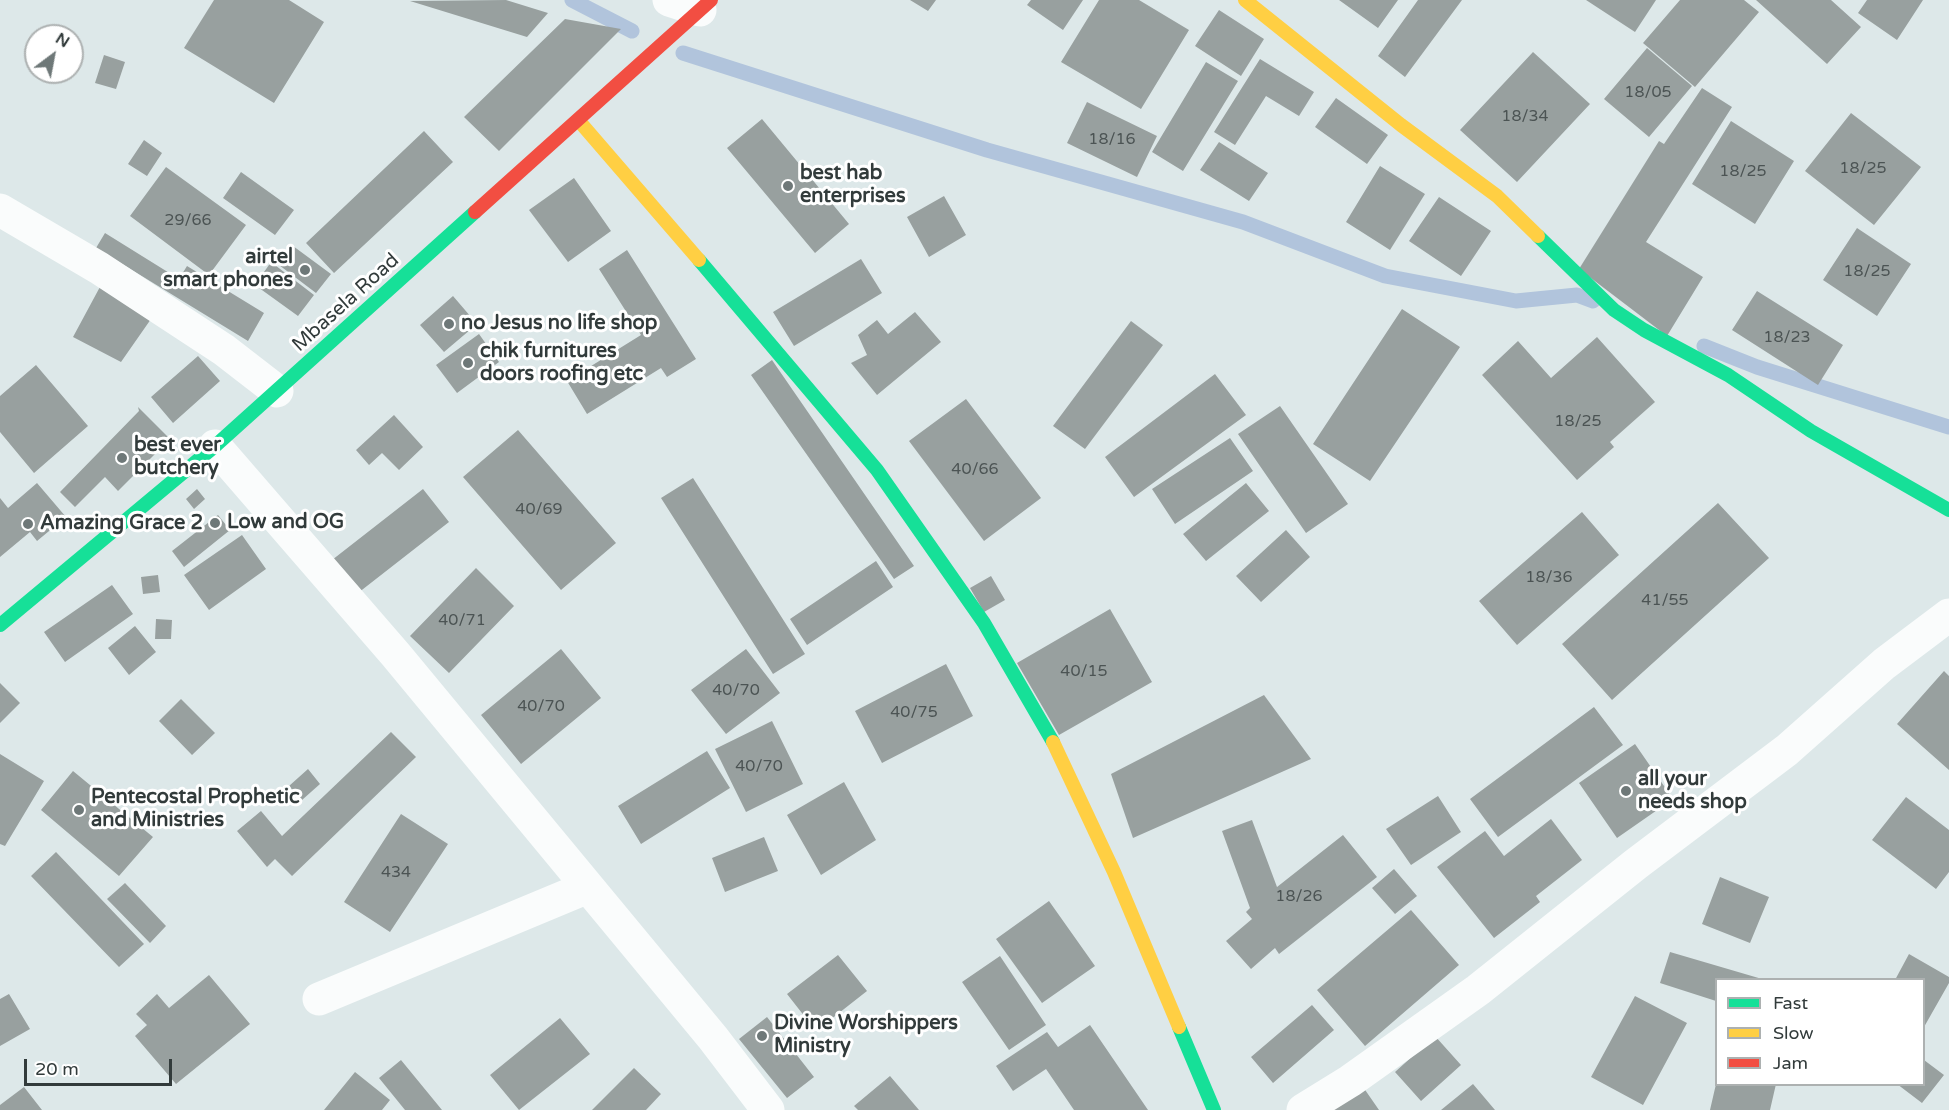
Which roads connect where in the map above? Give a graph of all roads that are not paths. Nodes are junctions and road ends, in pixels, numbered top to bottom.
1 (669, 0) edge
2 (1245, 0) edge
3 (706, 5) edge
4 (579, 121) junction
5 (0, 210) edge
6 (277, 391) junction
7 (215, 446) junction
8 (1949, 510) edge
9 (1949, 615) edge
10 (0, 625) edge
11 (588, 886) junction
12 (319, 999) dead end
13 (768, 1110) edge
14 (1214, 1110) edge
15 (1303, 1110) edge

1 - 3 street
2 - 8 street
3 - 4 street, Mbasela Road
4 - 6 street, Mbasela Road
4 - 14 street
5 - 6 street
6 - 7 street, Mbasela Road
7 - 10 street, Mbasela Road
7 - 11 street
9 - 15 street
11 - 12 street
11 - 13 street

